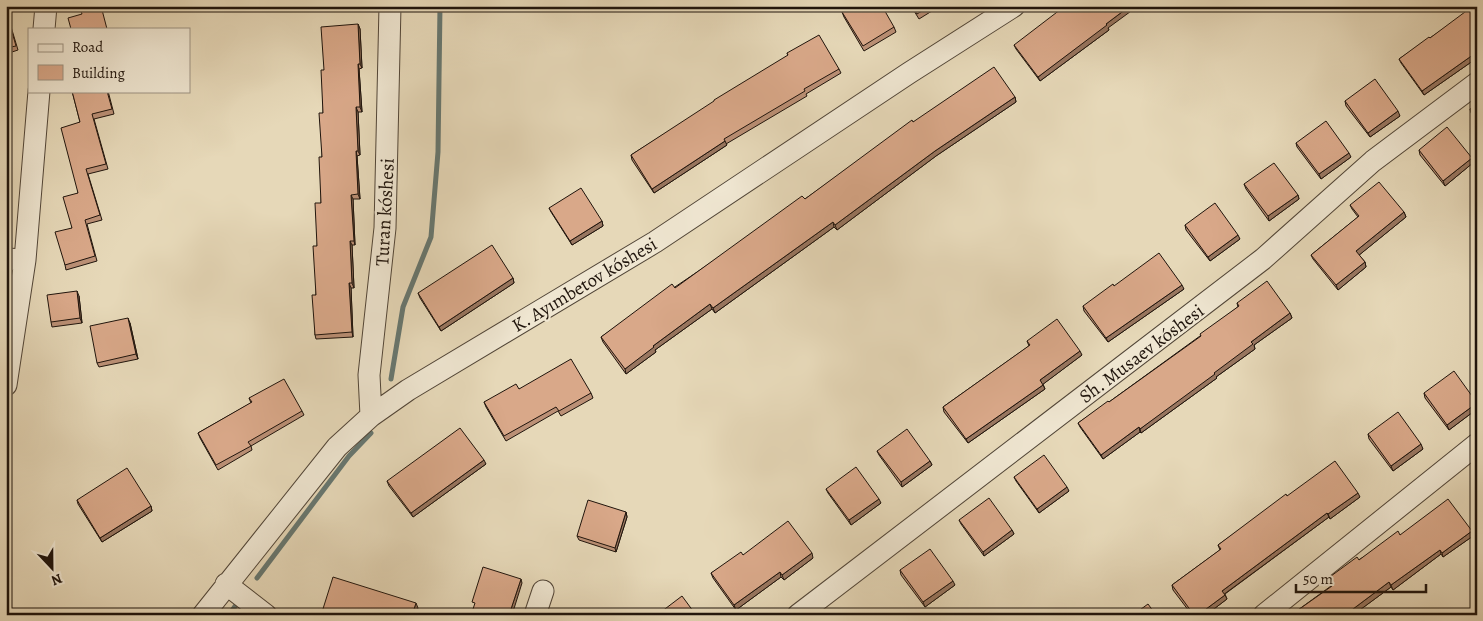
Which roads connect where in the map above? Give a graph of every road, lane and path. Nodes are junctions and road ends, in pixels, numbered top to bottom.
1 (46, 6) edge
2 (390, 6) edge
3 (1014, 6) edge
4 (44, 28) edge
5 (1477, 84) edge
6 (39, 92) edge
7 (16, 260) edge
8 (6, 386) edge
9 (371, 416) junction
10 (1477, 444) edge
11 (226, 584) junction
12 (543, 591) dead end
13 (203, 615) edge
14 (266, 615) edge
15 (535, 615) edge
16 (798, 615) edge
17 (1264, 615) edge

1 - 4 street
2 - 9 street, Turan kóshesi
3 - 9 street, K. Ayımbetov kóshesi
5 - 16 street, Sh. Musaev kóshesi
6 - 7 street
7 - 8 street
9 - 11 street, K. Ayımbetov kóshesi
10 - 17 street
11 - 13 street, K. Ayımbetov kóshesi
11 - 14 street
12 - 15 street

